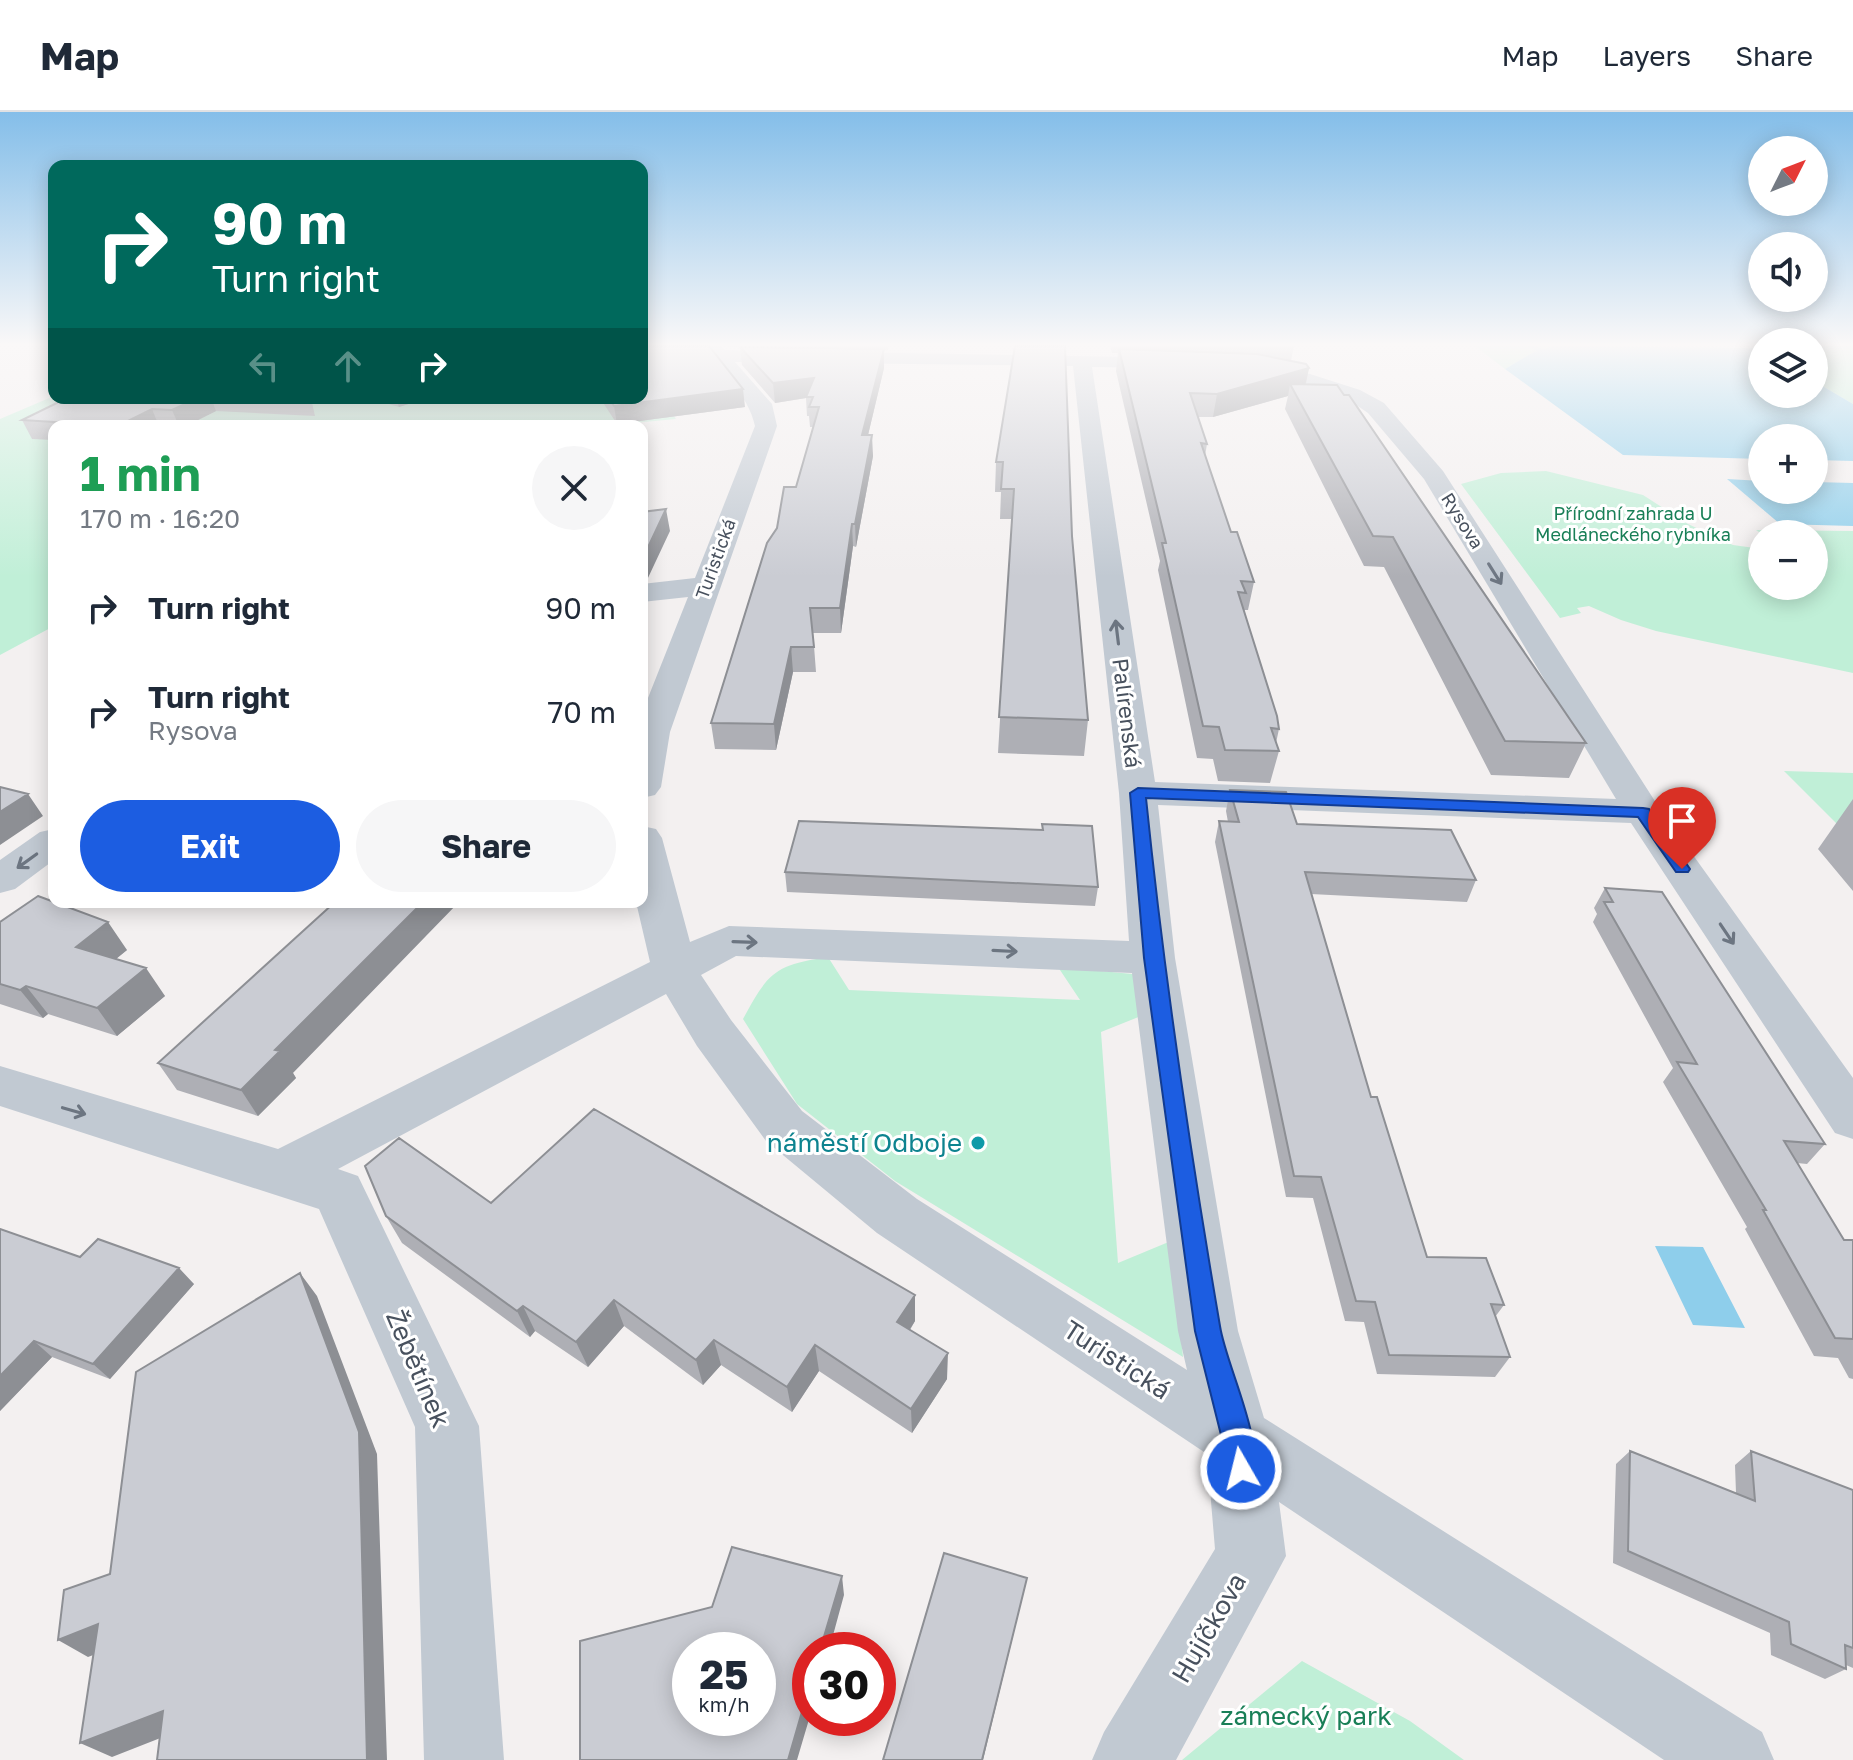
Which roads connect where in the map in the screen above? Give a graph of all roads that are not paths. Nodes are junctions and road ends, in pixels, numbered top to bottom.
1 (765, 423) edge
2 (1090, 423) edge
3 (1389, 423) edge
4 (706, 586) junction
5 (648, 592) edge
6 (648, 754) edge
7 (1138, 793) junction
8 (1643, 812) junction
9 (48, 845) edge
10 (648, 863) edge
11 (0, 880) edge
12 (1153, 958) junction
13 (674, 969) junction
14 (0, 1086) edge
15 (1853, 1118) edge
16 (282, 1173) junction
17 (1238, 1440) junction
18 (464, 1760) edge
19 (1132, 1760) edge
20 (1734, 1760) edge

1 - 4 street, Turistická
7 -> 2 street, Palírenská
3 -> 8 street, Rysova
4 - 5 street
4 - 6 street, Turistická
7 - 8 street
7 - 12 street, Palírenská
8 -> 15 street, Rysova
9 -> 11 street
10 - 13 street, Turistická
13 -> 12 street
12 - 17 street, Palírenská
13 - 16 street
13 - 17 street, Turistická
14 -> 16 street, Žebětínek
16 - 18 street, Žebětínek
17 - 19 street, Hujíčkova
17 - 20 street, Turistická

